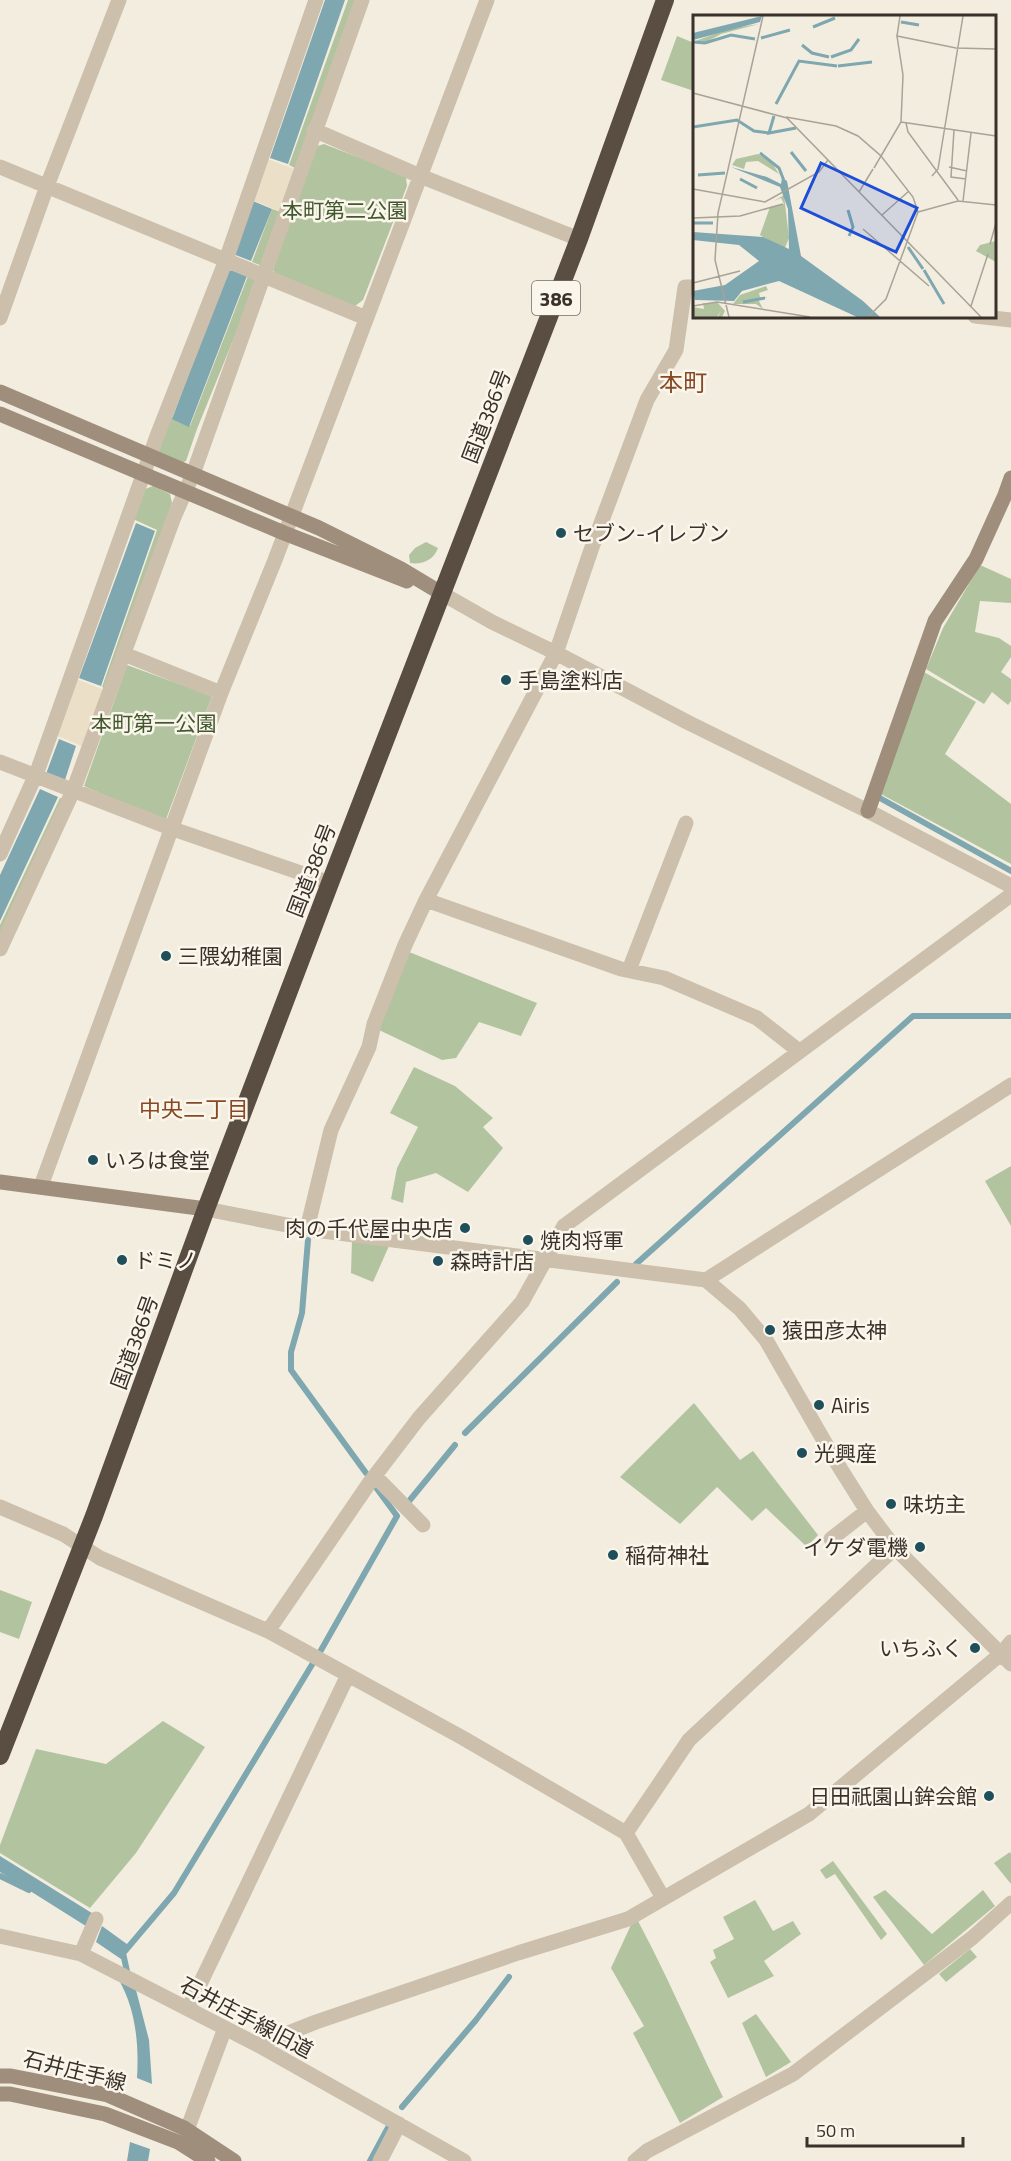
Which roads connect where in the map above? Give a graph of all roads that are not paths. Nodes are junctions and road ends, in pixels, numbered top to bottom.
1 (316, 0) edge
2 (362, 0) edge
3 (487, 0) edge
4 (665, 0) edge
5 (117, 2) edge
6 (315, 130) junction
7 (0, 167) edge
8 (420, 176) junction
9 (46, 186) junction
10 (579, 239) junction
11 (226, 260) junction
12 (264, 276) junction
13 (693, 288) edge
14 (0, 318) edge
15 (366, 318) junction
16 (993, 318) edge
17 (1011, 320) edge
18 (0, 392) edge
19 (0, 414) edge
20 (150, 456) junction
21 (143, 474) junction
22 (193, 474) junction
23 (1011, 478) edge
24 (186, 492) junction
25 (292, 516) junction
26 (284, 534) junction
27 (441, 593) junction
28 (556, 653) junction
29 (124, 654) junction
30 (221, 693) junction
31 (0, 762) edge
32 (36, 776) junction
33 (73, 791) junction
34 (868, 811) junction
35 (686, 823) dead end
36 (173, 829) junction
37 (0, 854) edge
38 (330, 884) junction
39 (1011, 886) edge
40 (1011, 895) edge
41 (426, 900) junction
42 (0, 949) edge
43 (629, 970) junction
44 (799, 1051) junction
45 (1011, 1085) edge
46 (0, 1182) edge
47 (41, 1186) junction
48 (206, 1209) junction
49 (307, 1229) junction
50 (544, 1260) junction
51 (706, 1280) junction
52 (375, 1476) junction
53 (0, 1507) edge
54 (867, 1511) junction
55 (423, 1525) dead end
56 (831, 1539) dead end
57 (82, 1547) junction
58 (895, 1548) junction
59 (268, 1632) junction
60 (1008, 1653) edge
61 (348, 1675) junction
62 (2, 1744) edge
63 (626, 1833) junction
64 (663, 1898) junction
65 (1011, 1903) edge
66 (96, 1919) dead end
67 (0, 1936) edge
68 (81, 1954) junction
69 (188, 2009) junction
70 (225, 2028) junction
71 (258, 2045) junction
72 (0, 2076) edge
73 (0, 2094) edge
74 (399, 2124) junction
75 (188, 2130) junction
76 (208, 2161) edge
77 (234, 2161) edge
78 (380, 2161) edge
79 (464, 2161) edge
80 (635, 2161) edge

1 - 11 street
2 - 6 street
3 - 8 street
4 - 10 highway, 国道386号 / 386
5 - 9 street
6 - 8 street
6 - 12 street
7 - 9 street
8 - 10 street
8 - 15 street
9 - 11 street
9 - 14 street
10 - 27 highway, 国道386号 / 386
11 - 12 street
11 - 20 street
12 - 15 street
12 - 22 street
13 - 28 street
15 - 25 street
16 - 17 street
18 - 20 street
19 - 21 street
20 - 21 street
20 - 22 street
21 - 24 street
21 - 32 street
22 - 24 street
22 - 25 street
23 - 34 street
24 - 26 street
24 - 29 street
25 - 26 street
25 - 27 street
26 - 27 street
26 - 30 street
27 - 28 street
27 - 38 highway, 国道386号 / 386
28 - 34 street
28 - 41 street
29 - 30 street
29 - 33 street
30 - 36 street
31 - 32 street
32 - 33 street
32 - 37 street
33 - 36 street
33 - 42 street
34 - 39 street
35 - 43 street
36 - 38 street
36 - 47 street
38 - 48 highway, 国道386号 / 386
40 - 44 street
41 - 43 street
41 - 49 street
43 - 44 street
44 - 50 street
45 - 51 street
46 - 47 street
47 - 48 street
48 - 49 street
48 - 57 highway, 国道386号 / 386
49 - 50 street
50 - 51 street
50 - 52 street
51 - 54 street
52 - 55 street
52 - 59 street
53 - 57 street
54 - 56 street
54 - 58 street
57 - 59 street
57 - 62 highway, 国道386号 / 386
58 - 60 street
58 - 63 street
59 - 61 street
60 - 64 street
61 - 63 street
61 - 69 street
63 - 64 street
64 - 71 street
65 - 80 street
66 - 68 street
67 - 68 street, 石井庄手線旧道
68 - 69 street, 石井庄手線旧道
69 - 70 street, 石井庄手線旧道
70 - 71 street, 石井庄手線旧道
70 - 75 street
71 - 74 street, 石井庄手線旧道
72 - 75 street, 石井庄手線
73 - 76 street, 石井庄手線
74 - 78 street
74 - 79 street, 石井庄手線旧道
75 - 77 street, 石井庄手線

